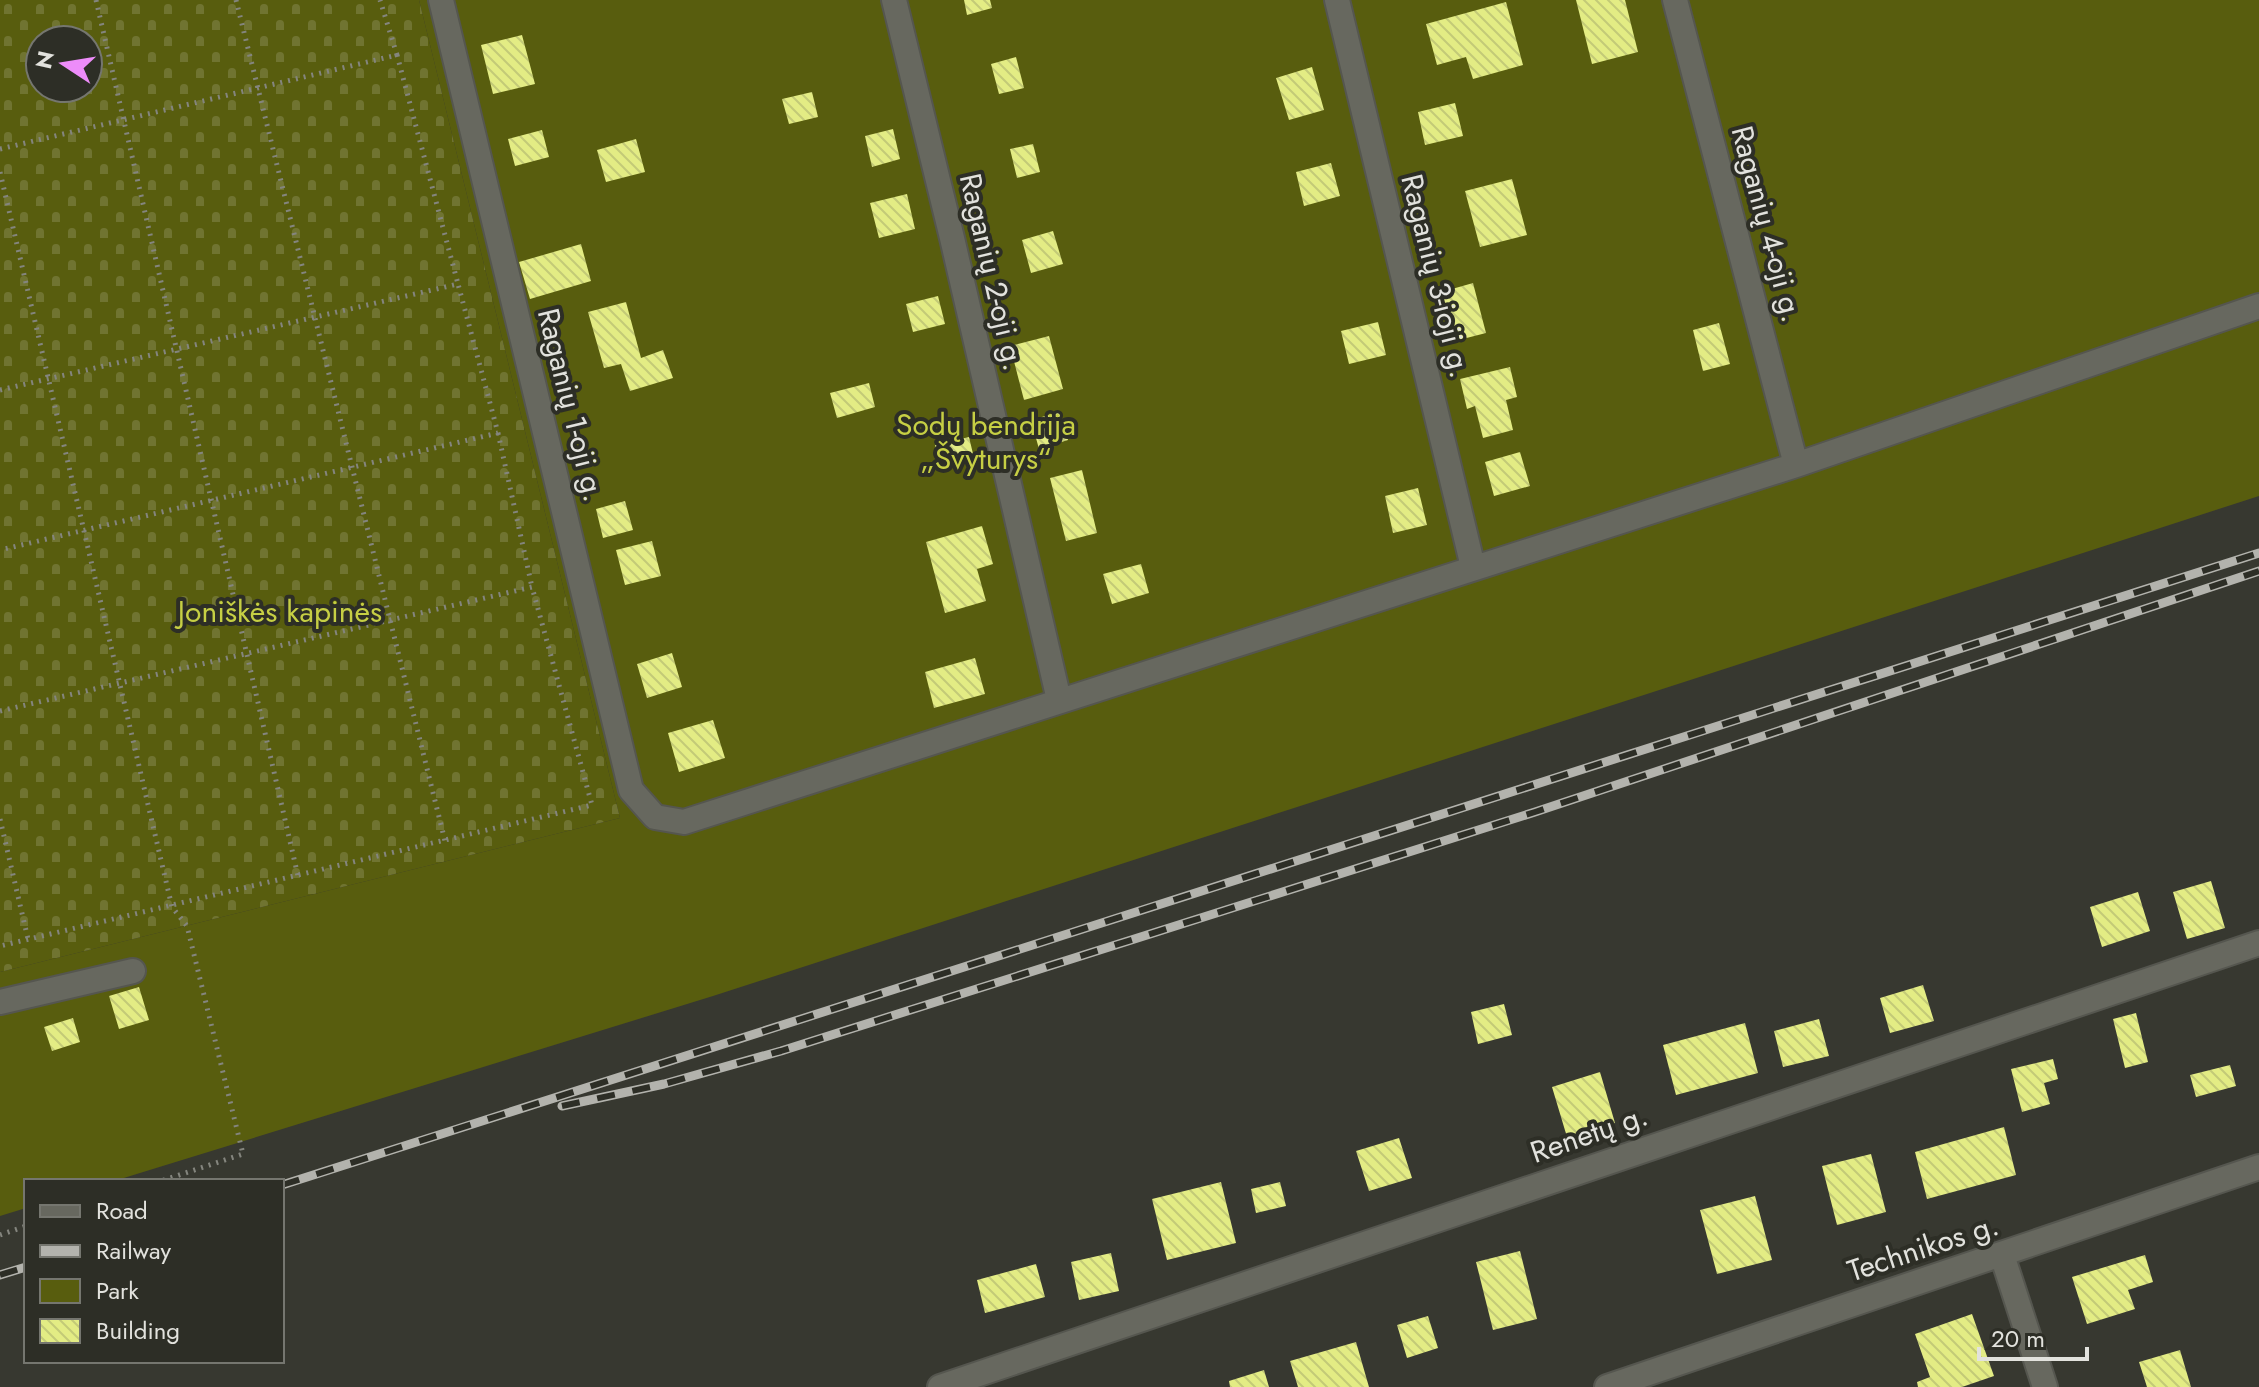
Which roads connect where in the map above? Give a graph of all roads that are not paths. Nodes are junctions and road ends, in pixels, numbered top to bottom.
1 (441, 0) edge
2 (894, 0) edge
3 (1337, 0) edge
4 (1675, 0) edge
5 (2259, 306) edge
6 (1796, 465) junction
7 (1473, 567) junction
8 (1059, 700) junction
9 (2259, 943) edge
10 (133, 971) dead end
11 (0, 1002) edge
12 (2259, 1167) edge
13 (2002, 1255) junction
14 (1680, 1375) edge
15 (940, 1387) edge
16 (1607, 1387) edge
17 (2045, 1387) edge

1 - 8 street, Raganių 1-oji g.
2 - 8 street, Raganių 2-oji g.
3 - 7 street, Raganių 3-ioji g.
4 - 6 street, Raganių 4-oji g.
5 - 6 street
6 - 7 street
7 - 8 street
9 - 15 street, Renetų g.
10 - 11 street
12 - 13 street, Technikos g.
13 - 14 street, Technikos g.
13 - 17 street
14 - 16 street, Technikos g.

